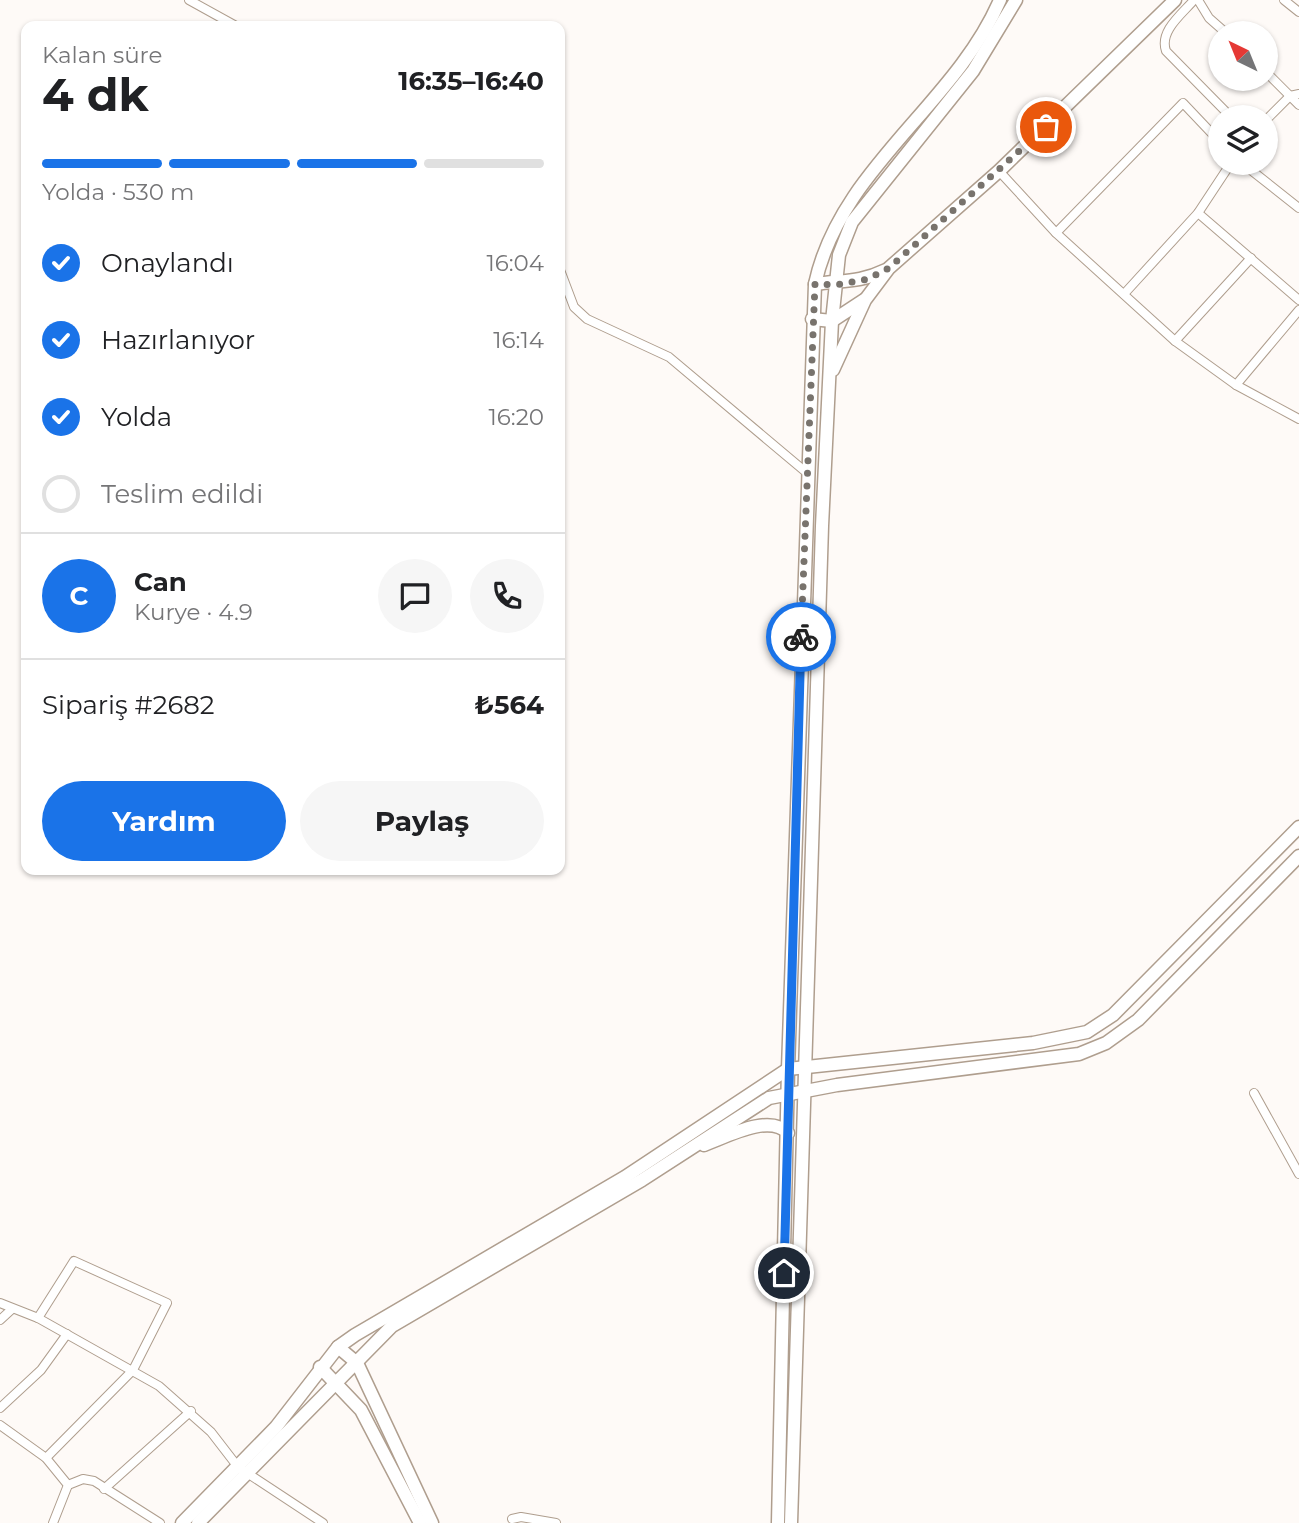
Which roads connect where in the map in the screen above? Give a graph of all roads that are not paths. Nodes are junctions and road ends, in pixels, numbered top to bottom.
1 (189, 0) edge
2 (1000, 0) edge
3 (1016, 0) edge
4 (1196, 0) edge
5 (1284, 0) edge
6 (1167, 3) edge
7 (1299, 12) edge
8 (227, 21) edge
9 (1212, 21) edge
10 (1278, 82) edge
11 (1294, 95) edge
12 (1219, 105) edge
13 (1299, 105) edge
14 (1278, 109) edge
15 (1208, 130) edge
16 (999, 171) junction
17 (1223, 175) edge
18 (1257, 175) edge
19 (1299, 208) edge
20 (1198, 213) junction
21 (1056, 233) junction
22 (1251, 258) junction
23 (889, 268) junction
24 (565, 282) edge
25 (815, 284) junction
26 (836, 285) junction
27 (1124, 294) junction
28 (865, 300) junction
29 (1299, 300) edge
30 (1299, 310) edge
31 (812, 319) junction
32 (832, 321) junction
33 (1175, 341) junction
34 (830, 377) junction
35 (1236, 385) junction
36 (1299, 419) edge
37 (807, 473) junction
38 (1299, 827) edge
39 (1299, 856) edge
40 (805, 1068) junction
41 (788, 1069) junction
42 (804, 1091) junction
43 (789, 1092) junction
44 (1254, 1093) dead end
45 (788, 1133) junction
46 (681, 1154) junction
47 (1299, 1174) edge
48 (0, 1303) edge
49 (12, 1309) junction
50 (38, 1318) junction
51 (0, 1320) edge
52 (66, 1334) junction
53 (338, 1347) junction
54 (356, 1363) junction
55 (320, 1367) junction
56 (133, 1370) junction
57 (338, 1383) junction
58 (0, 1408) edge
59 (191, 1411) junction
60 (0, 1425) edge
61 (46, 1458) junction
62 (243, 1471) junction
63 (68, 1485) junction
64 (104, 1489) junction
65 (308, 1519) edge
66 (512, 1519) dead end
67 (53, 1523) edge
68 (160, 1523) edge
69 (182, 1523) edge
70 (198, 1523) edge
71 (323, 1523) edge
72 (420, 1523) edge
73 (432, 1523) edge
74 (556, 1523) edge
75 (778, 1523) edge
76 (791, 1523) edge

1 - 8 street
2 - 25 street
3 - 26 street
4 - 9 street
4 - 12 street
5 - 7 street
6 - 16 street
10 - 11 street
11 - 13 street
11 - 14 street
15 - 21 street
16 - 21 street
16 - 23 street
17 - 20 street
18 - 19 street
20 - 22 street
20 - 27 street
21 - 27 street
22 - 29 street
22 - 33 street
23 - 26 street
23 - 28 street
24 - 37 street
25 - 26 street
25 - 31 street
26 - 32 street
27 - 33 street
28 - 32 street
28 - 34 street
30 - 35 street
31 - 32 street
31 - 37 street
32 - 34 street
33 - 35 street
34 - 40 street
35 - 36 street
37 - 41 street
38 - 40 street
39 - 42 street
40 - 41 street
40 - 42 street
41 - 43 street
41 - 53 street
42 - 43 street
42 - 76 street
43 - 45 street
43 - 46 street
44 - 47 street
45 - 46 street
45 - 75 street
46 - 54 street
48 - 49 street
49 - 50 street
49 - 51 street
50 - 52 street
50 - 56 street
52 - 56 street
52 - 58 street
53 - 54 street
53 - 55 street
54 - 57 street
54 - 73 street
55 - 57 street
55 - 62 street
56 - 59 street
56 - 61 street
57 - 62 street
57 - 72 street
59 - 62 street
59 - 64 street
60 - 61 street
61 - 63 street
62 - 65 street
62 - 69 street
62 - 70 street
63 - 64 street
63 - 67 street
64 - 68 street
65 - 71 street
66 - 74 street

